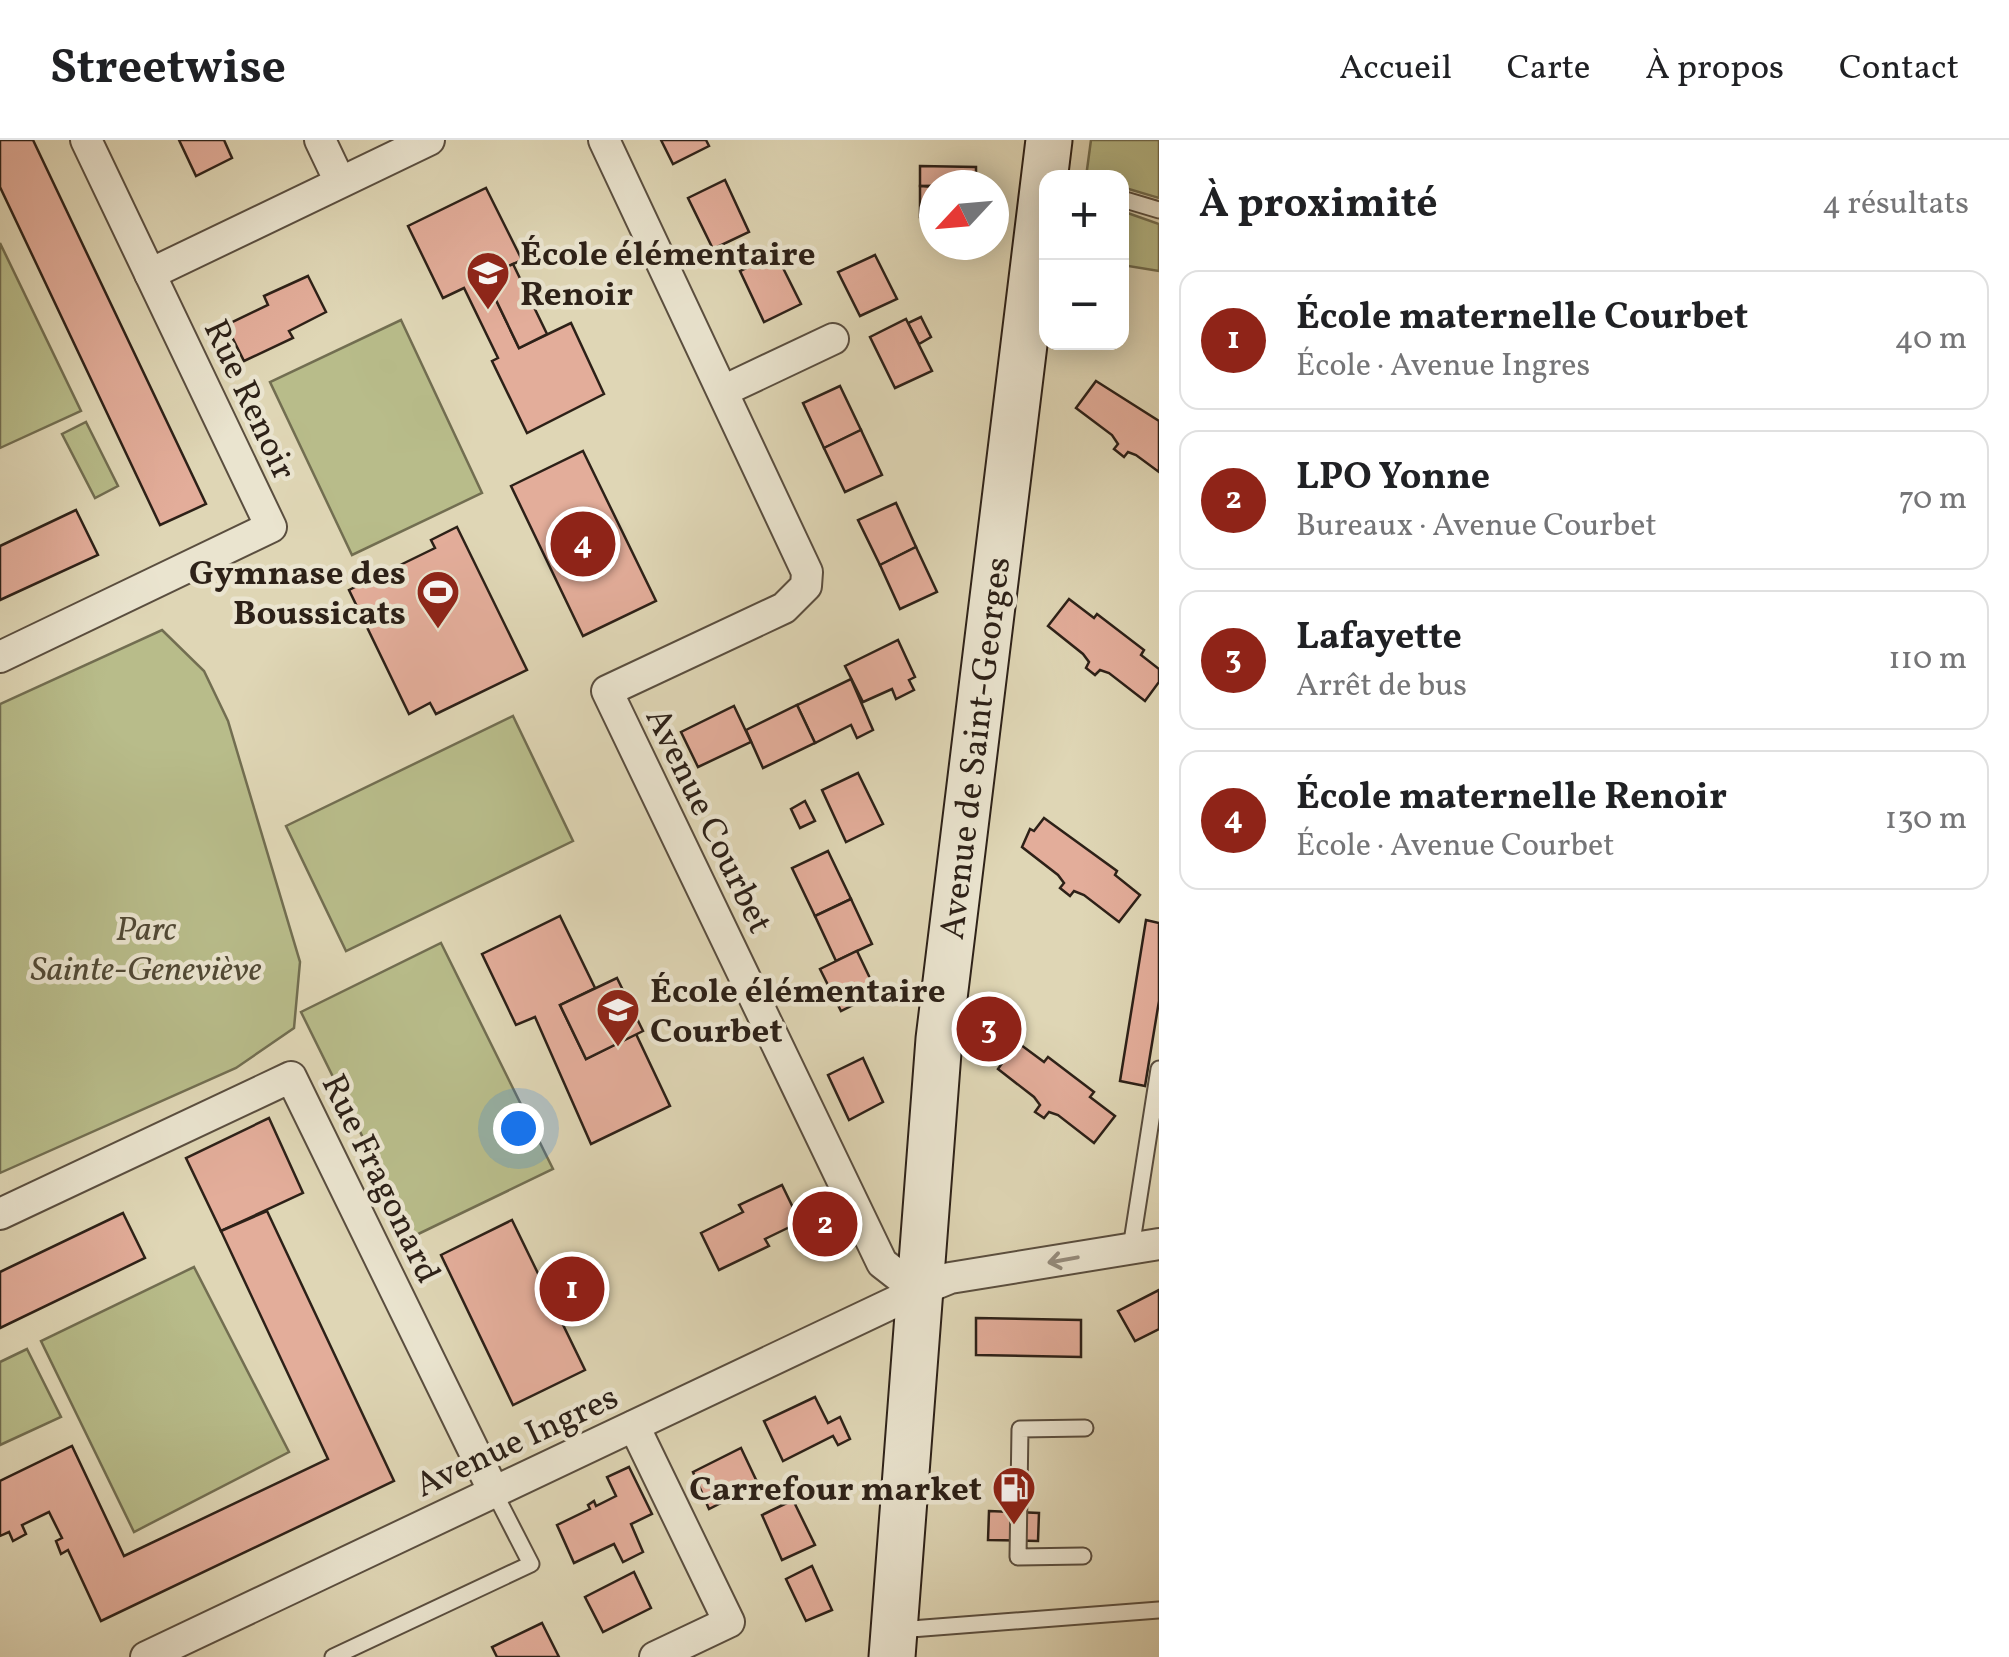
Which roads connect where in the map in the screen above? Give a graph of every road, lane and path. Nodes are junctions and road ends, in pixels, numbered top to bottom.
1 (86, 140) edge
2 (320, 140) edge
3 (429, 140) edge
4 (604, 140) edge
5 (1047, 165) edge
6 (340, 182) junction
7 (1129, 201) edge
8 (1159, 210) edge
9 (150, 274) junction
10 (833, 339) dead end
11 (723, 391) junction
12 (0, 657) edge
13 (1159, 1069) edge
14 (0, 1214) edge
15 (1145, 1246) edge
16 (918, 1291) junction
17 (634, 1426) junction
18 (1085, 1428) dead end
19 (494, 1492) junction
20 (1082, 1556) dead end
21 (1159, 1610) edge
22 (893, 1644) edge
23 (146, 1657) edge
24 (333, 1657) edge
25 (656, 1657) edge

1 - 9 street, Rue Renoir
2 - 6 street
3 - 6 street
4 - 11 street, Avenue Courbet
5 - 16 main road, Avenue de Saint-Georges
6 - 9 street
7 - 8 lane
9 - 12 street, Rue Renoir
10 - 11 street
11 - 16 street, Avenue Courbet
13 - 15 lane
14 - 19 street, Rue Fragonard
15 -> 16 street, Avenue Ingres
16 - 17 street, Avenue Ingres
16 - 22 main road, Avenue de Saint-Georges
17 - 19 street, Avenue Ingres
17 - 25 street
18 - 20 lane
19 - 23 street, Avenue Ingres
19 - 24 lane
21 - 22 lane

